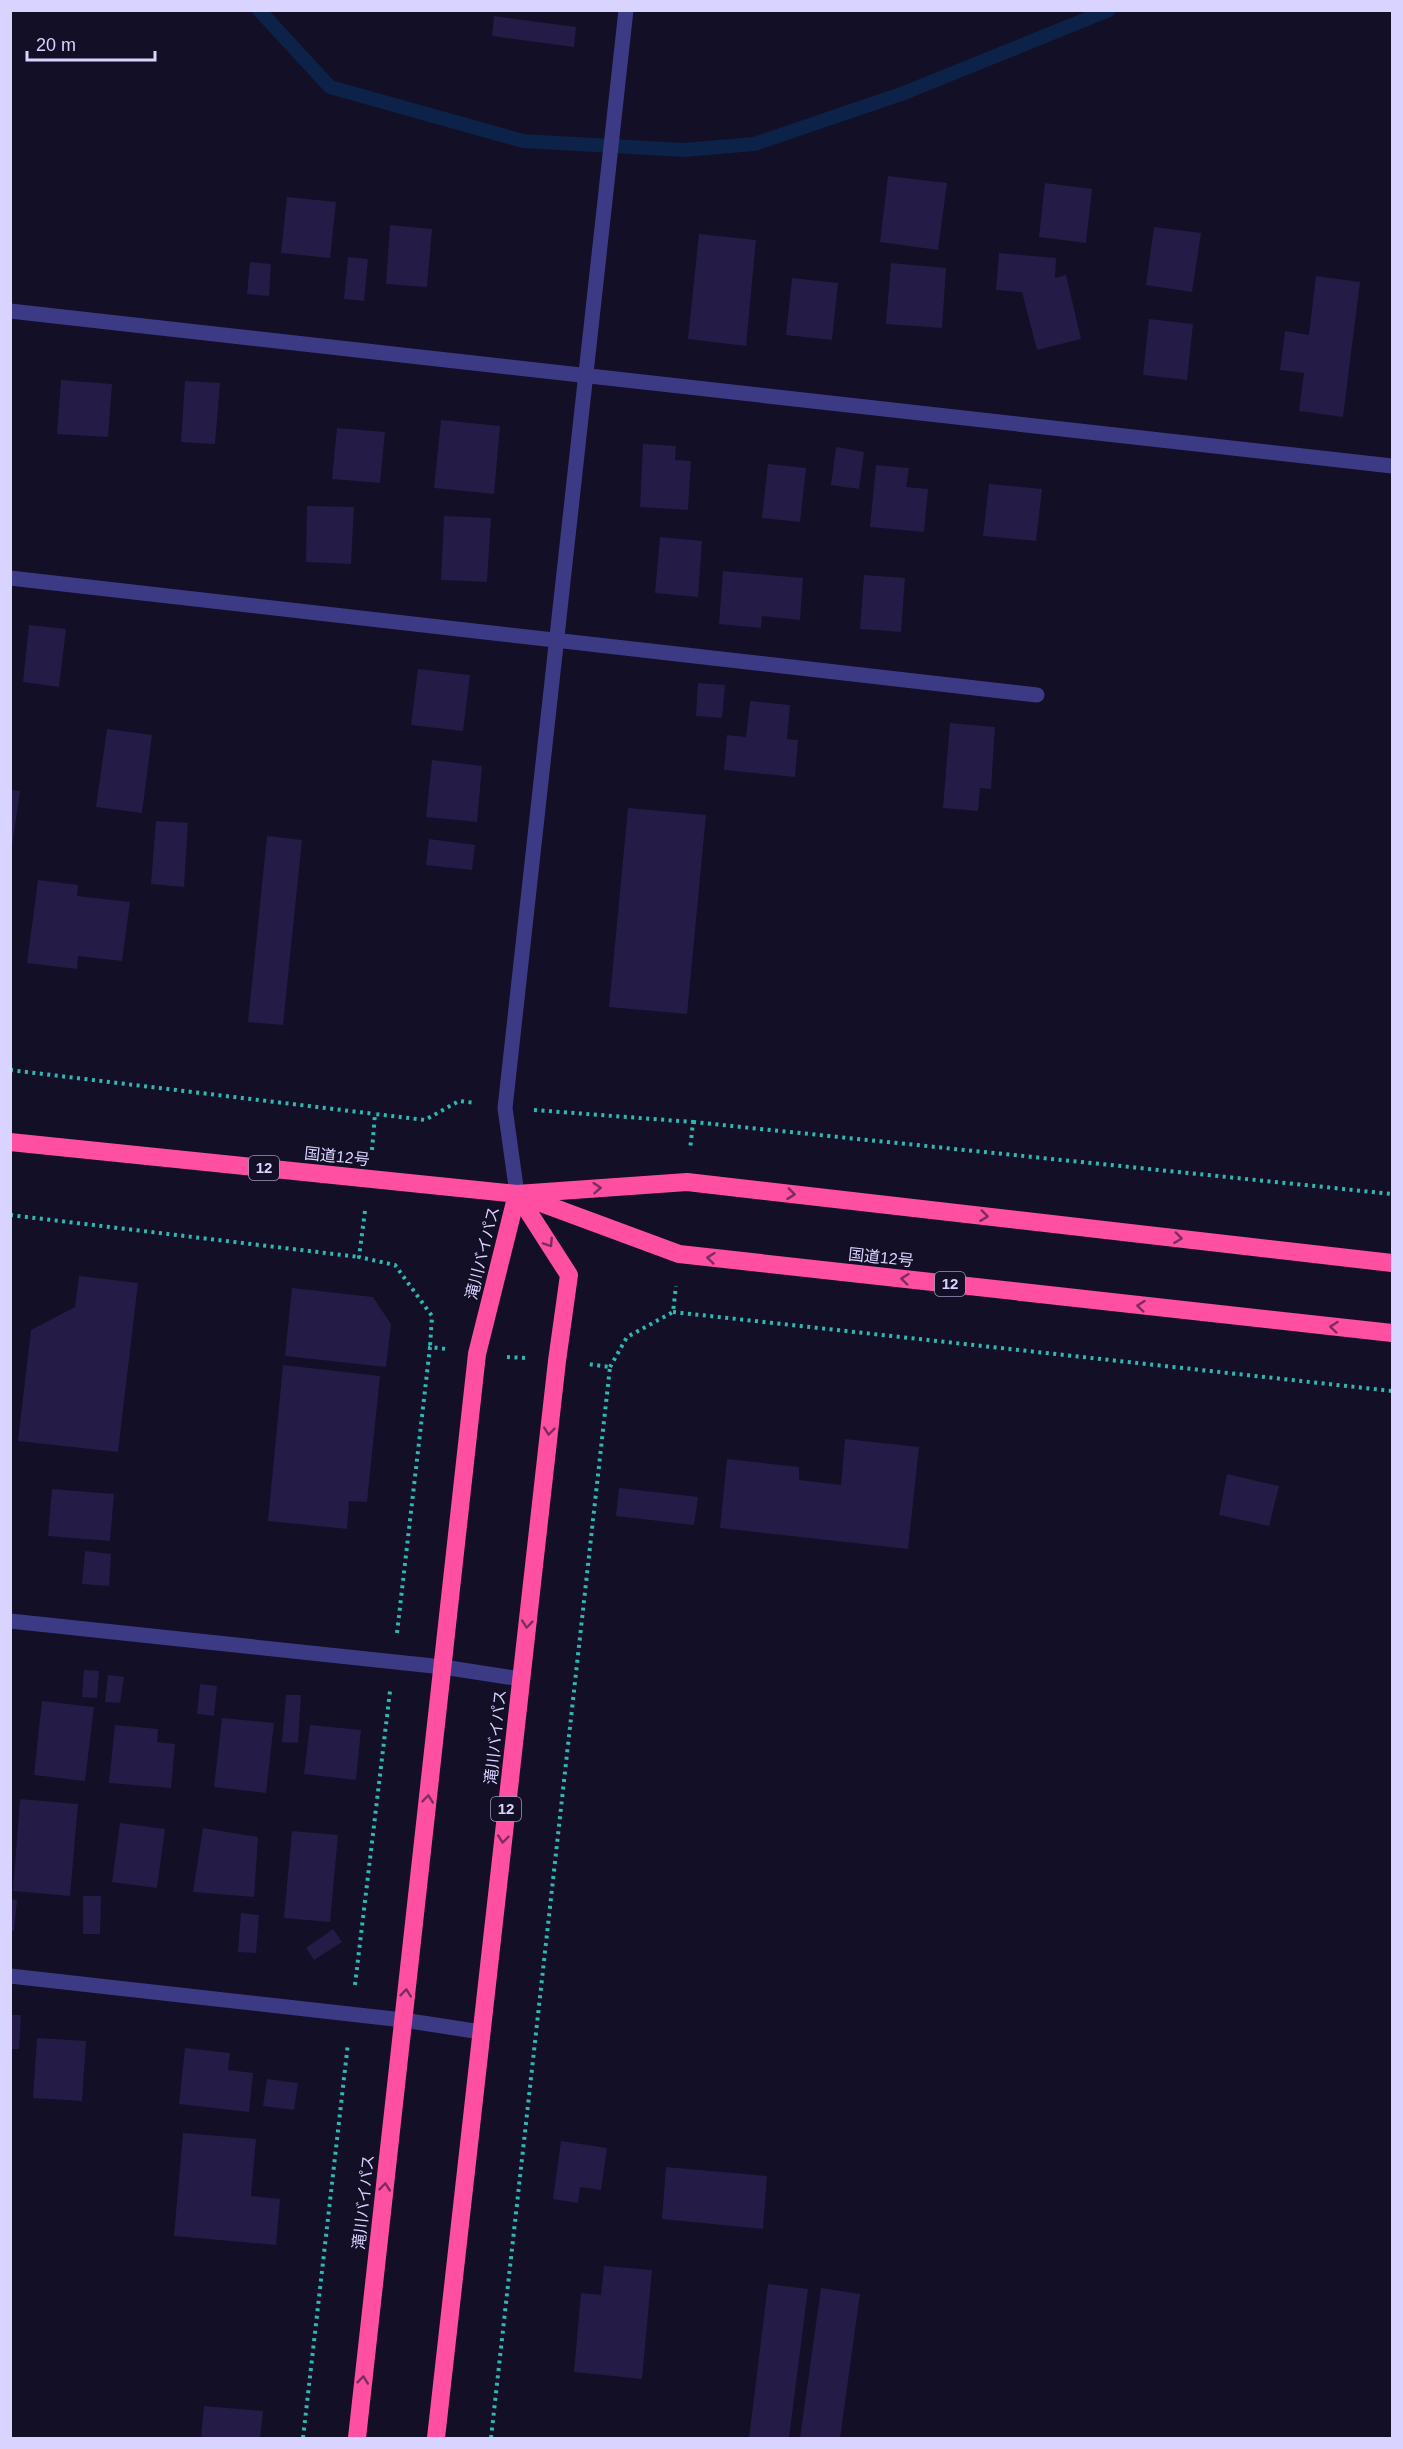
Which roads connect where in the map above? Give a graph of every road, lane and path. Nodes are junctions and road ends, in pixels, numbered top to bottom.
1 (626, 10) edge
2 (10, 311) edge
3 (586, 378) junction
4 (1392, 466) edge
5 (10, 578) edge
6 (556, 642) junction
7 (1037, 695) dead end
8 (10, 1070) edge
9 (375, 1114) dead end
10 (693, 1122) dead end
11 (10, 1142) edge
12 (517, 1194) junction
13 (1392, 1194) edge
14 (10, 1215) edge
15 (359, 1257) dead end
16 (1392, 1263) edge
17 (673, 1312) dead end
18 (1392, 1334) edge
19 (477, 1354) junction
20 (557, 1361) junction
21 (1392, 1391) edge
22 (10, 1621) edge
23 (393, 1662) junction
24 (442, 1667) junction
25 (521, 1678) junction
26 (10, 1976) edge
27 (351, 2014) junction
28 (403, 2020) junction
29 (481, 2032) junction
30 (303, 2439) edge
31 (357, 2439) edge
32 (436, 2439) edge
33 (490, 2439) edge

1 - 3 street
2 - 3 street
3 - 4 street
3 - 6 street
5 - 6 street
6 - 7 street
6 - 12 street
8 - 9 path
10 - 13 path
11 - 12 highway, 国道12号 / 12
12 -> 16 highway, 国道12号 / 12
18 -> 12 highway, 国道12号 / 12
12 - 19 highway, 滝川バイパス
12 -> 20 highway, 滝川バイパス / 12
14 - 15 path
17 - 21 path
19 - 20 path
19 - 23 path
19 - 24 highway, 滝川バイパス
20 -> 25 highway, 滝川バイパス / 12
20 - 33 path
22 - 23 street
23 - 24 street
23 - 27 path
24 - 25 street
28 -> 24 highway, 滝川バイパス
25 -> 29 highway, 滝川バイパス / 12
26 - 27 street
27 - 28 street
27 - 30 path
28 - 29 street
31 -> 28 highway, 滝川バイパス
29 - 32 highway, 滝川バイパス / 12

